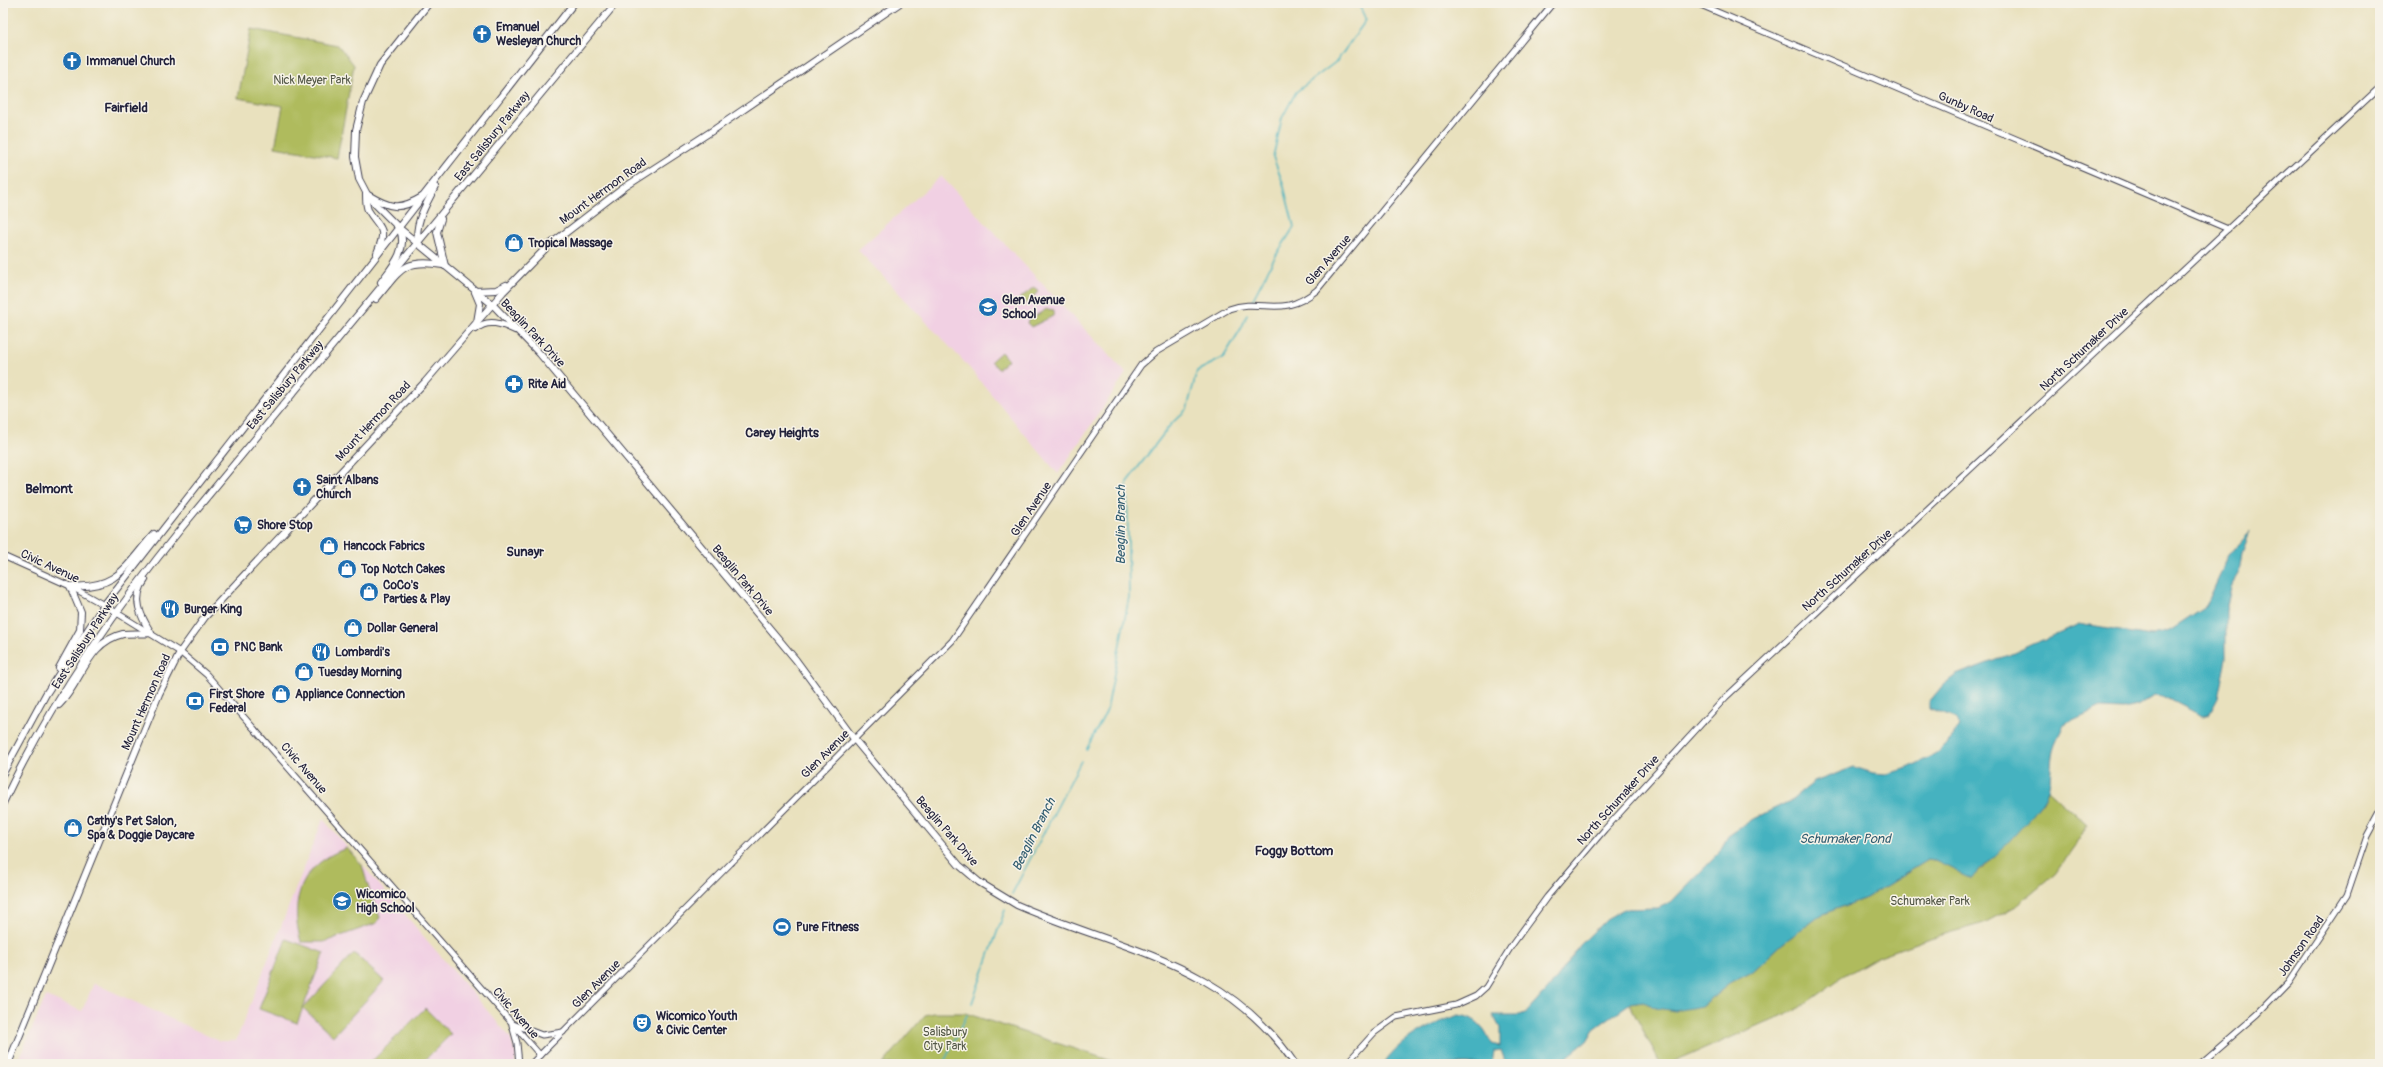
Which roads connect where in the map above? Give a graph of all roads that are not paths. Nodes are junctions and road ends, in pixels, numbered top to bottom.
1 (428, 3) edge
2 (574, 3) edge
3 (616, 3) edge
4 (900, 3) edge
5 (1554, 3) edge
6 (1696, 3) edge
7 (2380, 86) edge
8 (441, 175) junction
9 (464, 188) junction
10 (365, 193) junction
11 (426, 195) junction
12 (399, 228) junction
13 (2228, 229) junction
14 (418, 243) junction
15 (373, 262) junction
16 (445, 266) junction
17 (517, 277) junction
18 (475, 290) junction
19 (365, 306) junction
20 (493, 306) junction
21 (476, 325) junction
22 (518, 331) junction
23 (457, 346) junction
24 (182, 503) junction
25 (183, 526) junction
26 (3, 556) edge
27 (70, 586) junction
28 (104, 605) junction
29 (114, 613) junction
30 (151, 633) junction
31 (180, 652) junction
32 (56, 678) junction
33 (52, 712) junction
34 (854, 739) junction
35 (3, 773) edge
36 (3, 803) edge
37 (2380, 812) edge
38 (512, 1024) junction
39 (564, 1032) junction
40 (540, 1055) junction
41 (8, 1064) edge
42 (519, 1064) edge
43 (531, 1064) edge
44 (1295, 1064) edge
45 (1346, 1064) edge
46 (2200, 1064) edge

1 - 10 main road, Beaglin Park Drive
2 - 8 main road, East Salisbury Parkway
3 - 9 main road, East Salisbury Parkway
4 - 17 main road, Mount Hermon Road
5 - 34 street, Glen Avenue
6 - 13 street, Gunby Road
7 - 13 street, North Schumaker Drive
8 - 11 main road, East Salisbury Parkway
8 - 14 main road
9 - 14 main road, East Salisbury Parkway
9 - 16 main road
10 - 11 main road
10 - 12 main road, Beaglin Park Drive
10 - 15 main road
11 - 12 main road, East Salisbury Parkway
12 - 14 main road, Beaglin Park Drive
12 - 15 main road, East Salisbury Parkway
12 - 19 main road
13 - 45 street, North Schumaker Drive
14 - 16 main road, Beaglin Park Drive
14 - 19 main road, East Salisbury Parkway
15 - 24 main road, East Salisbury Parkway
16 - 18 main road, Beaglin Park Drive
16 - 19 main road
17 - 18 main road
17 - 20 main road, Mount Hermon Road
18 - 20 main road, Beaglin Park Drive
18 - 21 main road
19 - 25 main road, East Salisbury Parkway
20 - 21 main road, Mount Hermon Road
20 - 22 main road, Beaglin Park Drive
21 - 23 main road, Mount Hermon Road
22 - 23 main road
22 - 34 main road, Beaglin Park Drive
23 - 31 main road, Mount Hermon Road
24 - 27 main road
24 - 28 main road, East Salisbury Parkway
25 - 29 main road, East Salisbury Parkway
25 - 30 main road
26 - 27 street, Civic Avenue
27 - 28 street, Civic Avenue
27 - 32 main road
28 - 29 street, Civic Avenue
28 - 32 main road, East Salisbury Parkway
29 - 30 street, Civic Avenue
29 - 33 main road, East Salisbury Parkway
30 - 31 street, Civic Avenue
30 - 33 main road
31 - 38 street, Civic Avenue
31 - 41 main road, Mount Hermon Road
32 - 35 main road, East Salisbury Parkway
33 - 36 main road, East Salisbury Parkway
34 - 39 street, Glen Avenue
34 - 44 main road, Beaglin Park Drive
37 - 46 street, Johnson Road
38 - 39 street
38 - 40 street, Civic Avenue
38 - 42 street
39 - 40 street, Glen Avenue
40 - 43 street, Glen Avenue

